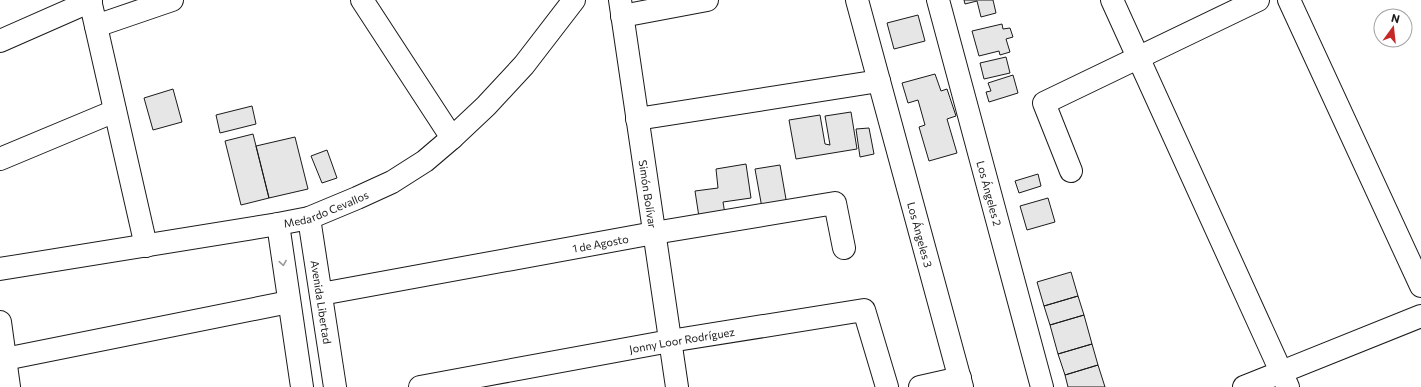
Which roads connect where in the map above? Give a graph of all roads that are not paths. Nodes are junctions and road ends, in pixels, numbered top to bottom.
1 (172, 0) edge
2 (362, 0) edge
3 (574, 0) edge
4 (707, 0) edge
5 (857, 0) edge
6 (938, 0) edge
7 (1112, 0) edge
8 (1258, 0) edge
9 (1290, 0) edge
10 (91, 1) edge
11 (621, 8) edge
12 (96, 26) junction
13 (0, 41) edge
14 (1138, 58) junction
15 (879, 81) junction
16 (115, 111) junction
17 (637, 119) junction
18 (452, 138) junction
19 (0, 158) edge
20 (1071, 171) dead end
21 (309, 218) junction
22 (278, 224) junction
23 (654, 233) junction
24 (146, 246) junction
25 (844, 248) dead end
26 (0, 269) edge
27 (1421, 286) edge
28 (320, 294) junction
29 (289, 302) junction
30 (1421, 316) edge
31 (0, 322) edge
32 (670, 341) junction
33 (5, 358) junction
34 (1284, 380) edge
35 (961, 383) edge
36 (9, 387) edge
37 (302, 387) edge
38 (335, 387) edge
39 (420, 387) edge
40 (676, 387) edge
41 (887, 387) edge
42 (920, 387) edge
43 (1042, 387) edge
44 (1244, 387) edge

1 - 12 street
2 - 18 street
3 - 18 street, Medardo Cevallos
4 - 11 street
5 - 15 street, Los Ángeles 3
6 - 43 street, Los Ángeles 2
7 - 14 street
8 - 14 street
9 - 27 street
10 - 12 street
10 - 13 street
11 - 17 street, Simón Bolívar
12 - 16 street
14 - 20 street
14 - 34 street
15 - 17 street
15 - 35 street, Los Ángeles 3
16 - 19 street
16 - 24 street
17 - 23 street, Simón Bolívar
18 - 21 street, Medardo Cevallos
21 - 22 street, Medardo Cevallos
21 - 28 street, Avenida Libertad
22 - 24 street, Medardo Cevallos
22 -> 29 street
23 - 25 street, 1 de Agosto
23 - 28 street, 1 de Agosto
23 - 32 street, Simón Bolívar
24 - 26 street, Medardo Cevallos
28 - 38 street, Avenida Libertad
29 - 33 street
29 - 37 street
30 - 34 street
31 - 33 street
32 - 39 street, Jonny Loor Rodríguez
32 - 40 street, Simón Bolívar
32 - 41 street, Jonny Loor Rodríguez
33 - 36 street
34 - 44 street
35 - 42 street

